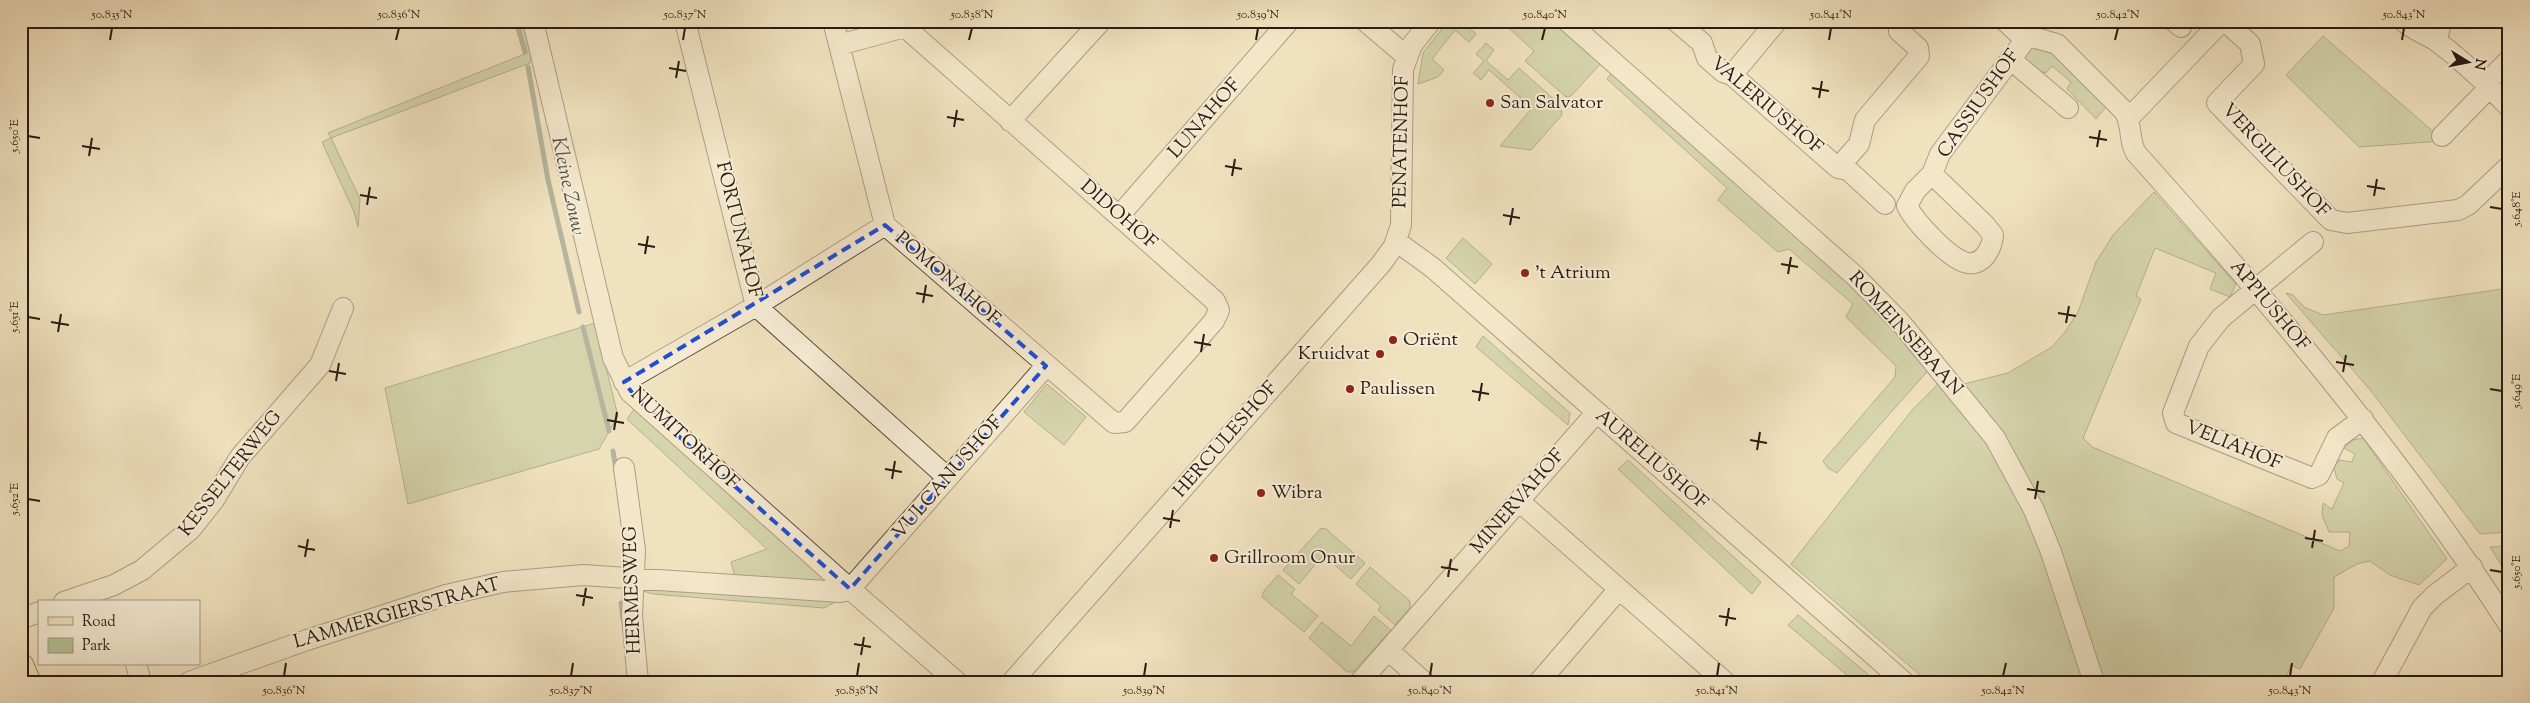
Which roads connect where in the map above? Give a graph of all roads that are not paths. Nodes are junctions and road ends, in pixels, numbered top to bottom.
1 (532, 21) edge
2 (685, 21) edge
3 (833, 21) edge
4 (1101, 21) edge
5 (1289, 21) edge
6 (1365, 21) edge
7 (1431, 21) edge
8 (1567, 21) edge
9 (1676, 21) edge
10 (1777, 21) edge
11 (1899, 21) edge
12 (2006, 21) edge
13 (2223, 21) edge
14 (2402, 21) edge
15 (2441, 21) edge
16 (907, 24) edge
17 (2028, 36) junction
18 (2437, 41) junction
19 (839, 45) junction
20 (1406, 56) junction
21 (2010, 59) junction
22 (2509, 60) edge
23 (1732, 75) junction
24 (2488, 85) junction
25 (2509, 107) edge
26 (2068, 108) dead end
27 (2128, 118) junction
28 (1010, 120) junction
29 (2442, 136) dead end
30 (2509, 166) edge
31 (1838, 168) junction
32 (1932, 174) junction
33 (1885, 204) dead end
34 (1119, 216) junction
35 (885, 226) junction
36 (1396, 241) junction
37 (2313, 242) dead end
38 (2257, 289) junction
39 (756, 306) junction
40 (343, 308) dead end
41 (1046, 366) junction
42 (624, 382) junction
43 (1596, 413) junction
44 (2363, 420) junction
45 (1126, 422) joint
46 (624, 468) dead end
47 (948, 478) junction
48 (1519, 501) junction
49 (2472, 567) junction
50 (633, 578) junction
51 (850, 589) junction
52 (1619, 589) junction
53 (107, 595) edge
54 (76, 600) edge
55 (38, 612) edge
56 (21, 619) edge
57 (2509, 625) edge
58 (1388, 650) junction
59 (21, 666) edge
60 (137, 666) edge
61 (1722, 681) edge
62 (28, 682) edge
63 (141, 682) edge
64 (189, 682) edge
65 (638, 682) edge
66 (957, 682) edge
67 (1012, 682) edge
68 (1360, 682) edge
69 (1424, 682) edge
70 (1539, 682) edge
71 (1904, 682) edge
72 (2094, 682) edge
73 (2382, 682) edge

1 - 42 street, NUMITORHOF
2 - 39 street, FORTUNAHOF
3 - 19 street, POMONAHOF
4 - 28 street
5 - 34 street, LUNAHOF
6 - 20 street
7 - 20 street, PENATENHOF
8 - 72 street, ROMEINSEBAAN
9 - 23 street, VALERIUSHOF
10 - 23 street
11 - 31 street, VALERIUSHOF
12 - 17 street
13 - 27 street
13 - 30 street, VERGILIUSHOF
14 - 18 street
15 - 18 street
16 - 19 street
16 - 28 street, DIDOHOF
17 - 21 street, CASSIUSHOF
17 - 27 street
18 - 24 street
19 - 35 street, POMONAHOF
20 - 36 street, PENATENHOF
21 - 26 street
21 - 32 street, CASSIUSHOF
22 - 24 street
23 - 31 street, VALERIUSHOF
24 - 25 street
24 - 29 street
27 - 38 street, APPIUSHOF
28 - 34 street, DIDOHOF
31 - 33 street, VALERIUSHOF
32 - 32 street, CASSIUSHOF
34 - 45 street, DIDOHOF
35 - 39 street
35 - 41 street, POMONAHOF
36 - 43 street, AURELIUSHOF
36 - 67 street, HERCULESHOF
37 - 38 street, VERGILIUSHOF
38 - 44 street, APPIUSHOF
38 - 44 street, VELIAHOF
39 - 42 street
39 - 47 street, FORTUNAHOF
40 - 53 street, KESSELTERWEG
41 - 45 street, POMONAHOF
41 - 47 street, VULCANUSHOF
42 - 51 street, NUMITORHOF
43 - 48 street, MINERVAHOF
43 - 71 street, AURELIUSHOF
44 - 49 street, APPIUSHOF
46 - 50 street, HERMESWEG
47 - 51 street, VULCANUSHOF
48 - 52 street
48 - 58 street, MINERVAHOF
49 - 57 street, APPIUSHOF
49 - 73 street
50 - 51 street, LAMMERGIERSTRAAT
50 - 64 street, LAMMERGIERSTRAAT
50 - 65 street, HERMESWEG
51 - 66 street, NUMITORHOF
52 - 61 street
52 - 70 street
53 - 54 street, KESSELTERWEG
55 - 56 street
58 - 68 street, MINERVAHOF
58 - 69 street
59 - 62 main road
60 - 63 street

